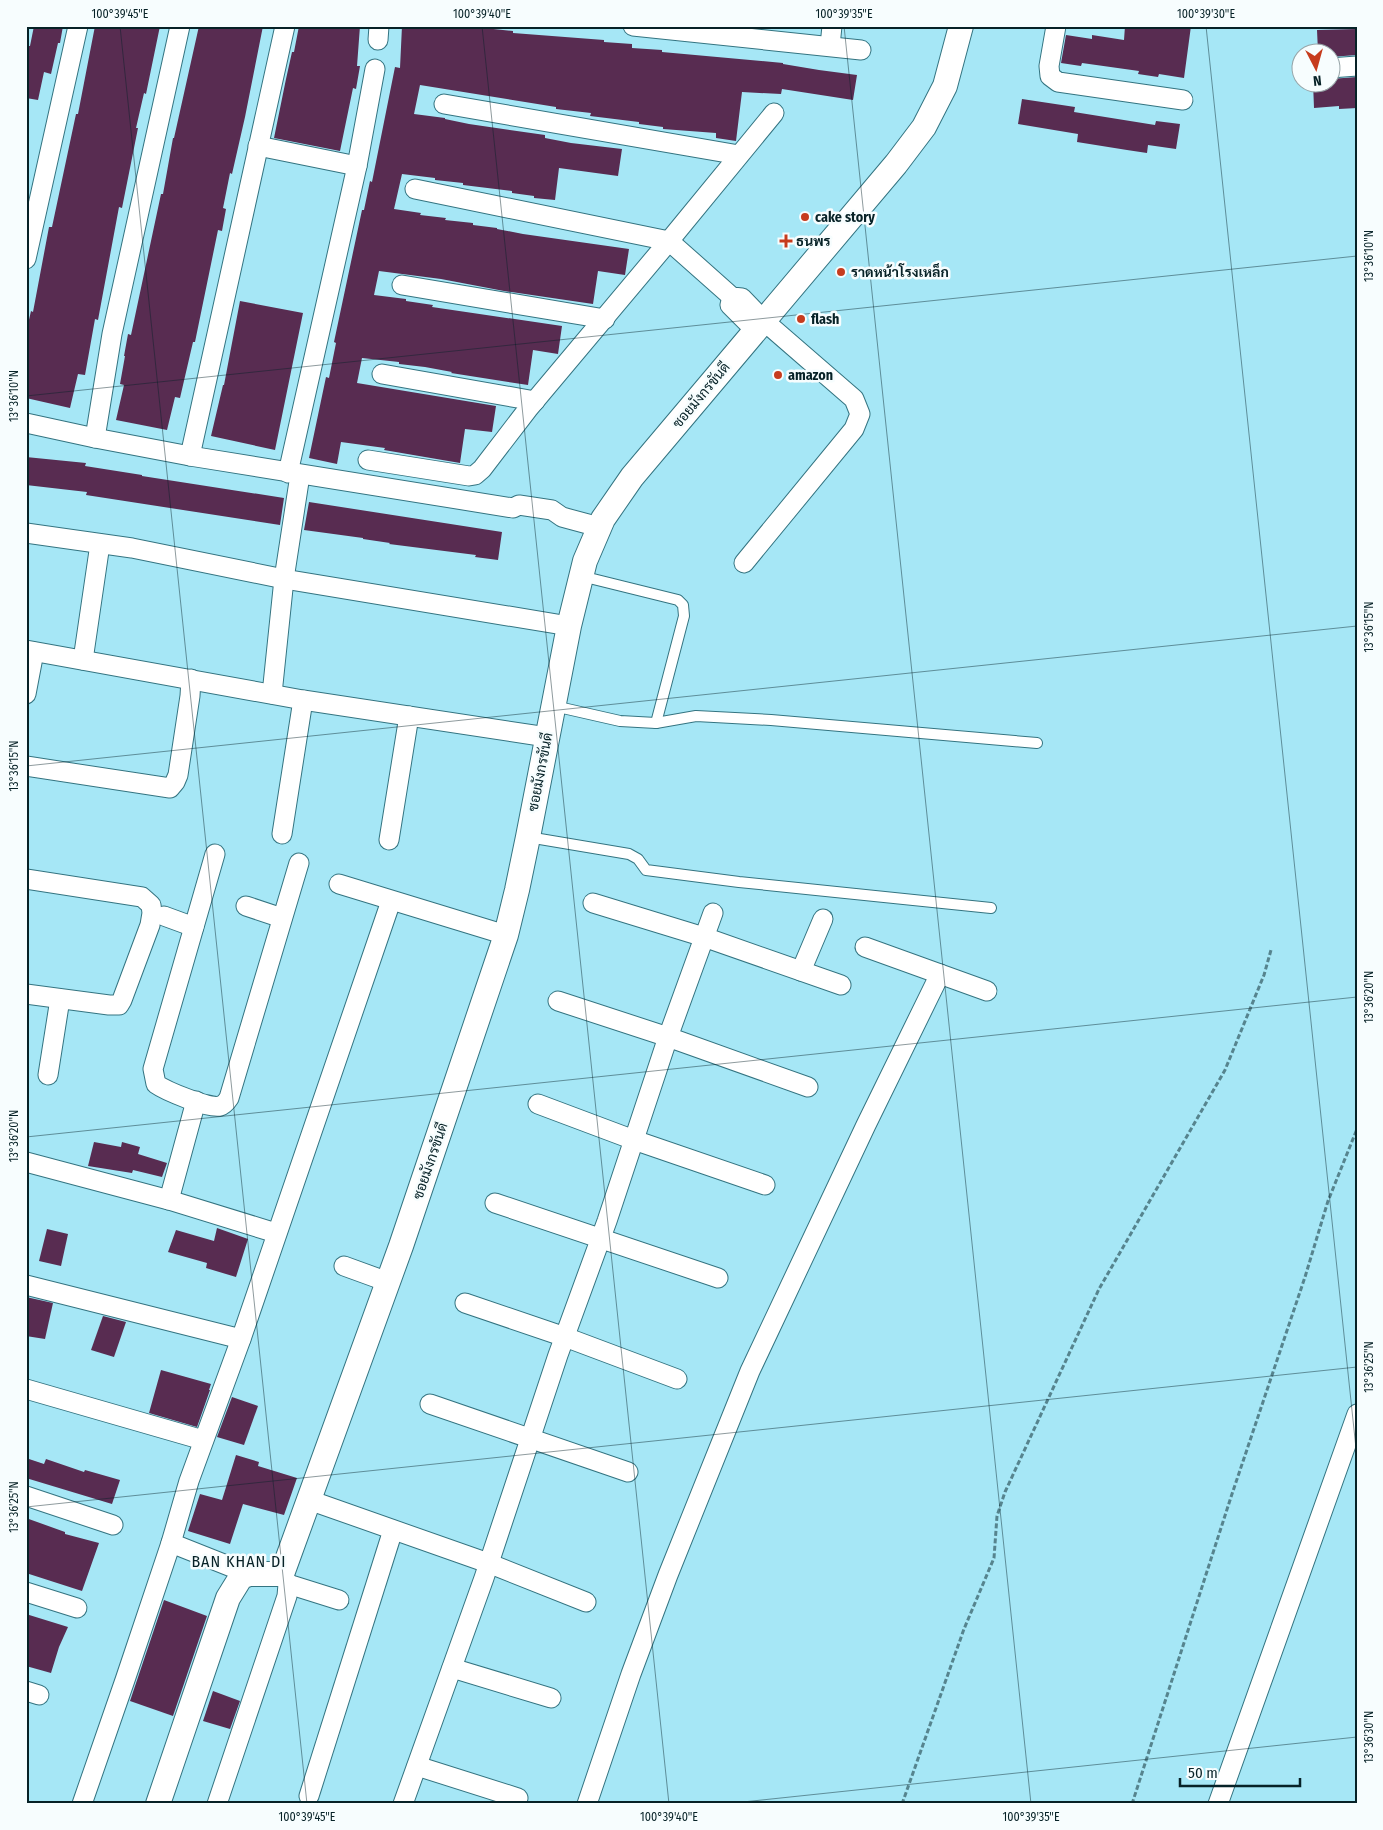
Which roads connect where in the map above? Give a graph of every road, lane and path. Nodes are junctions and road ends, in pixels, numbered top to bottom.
1 (78, 26) edge
2 (180, 26) edge
3 (285, 26) edge
4 (633, 26) edge
5 (832, 26) edge
6 (961, 26) edge
7 (1056, 26) edge
8 (830, 46) junction
9 (860, 50) dead end
10 (1357, 66) edge
11 (1340, 67) edge
12 (375, 69) dead end
13 (1183, 100) dead end
14 (444, 104) dead end
15 (774, 113) dead end
16 (258, 146) junction
17 (739, 155) junction
18 (357, 166) junction
19 (415, 189) dead end
20 (669, 241) junction
21 (26, 259) edge
22 (402, 285) dead end
23 (604, 319) junction
24 (760, 325) junction
25 (382, 374) dead end
26 (535, 401) junction
27 (26, 423) edge
28 (95, 438) junction
29 (190, 456) junction
30 (368, 460) dead end
31 (294, 474) junction
32 (599, 527) junction
33 (26, 533) edge
34 (100, 544) junction
35 (744, 563) dead end
36 (581, 576) junction
37 (284, 579) junction
38 (568, 626) junction
39 (30, 651) edge
40 (84, 660) junction
41 (190, 679) junction
42 (26, 694) edge
43 (272, 694) junction
44 (303, 700) junction
45 (554, 706) junction
46 (408, 716) junction
47 (656, 723) junction
48 (546, 737) junction
49 (1037, 742) dead end
50 (26, 766) edge
51 (282, 834) dead end
52 (528, 837) junction
53 (389, 840) dead end
54 (215, 854) dead end
55 (299, 862) dead end
56 (26, 879) edge
57 (339, 884) dead end
58 (391, 901) junction
59 (593, 903) dead end
60 (246, 906) dead end
61 (991, 908) dead end
62 (713, 913) dead end
63 (164, 916) dead end
64 (282, 918) junction
65 (823, 919) dead end
66 (194, 927) junction
67 (506, 936) junction
68 (704, 937) junction
69 (865, 947) dead end
70 (1271, 950) dead end
71 (801, 971) junction
72 (940, 974) junction
73 (841, 985) dead end
74 (987, 991) dead end
75 (26, 994) edge
76 (60, 998) junction
77 (558, 1001) dead end
78 (668, 1037) junction
79 (48, 1076) dead end
80 (808, 1087) dead end
81 (196, 1101) junction
82 (538, 1104) dead end
83 (1357, 1129) edge
84 (634, 1140) junction
85 (26, 1162) edge
86 (765, 1185) dead end
87 (169, 1200) junction
88 (495, 1203) dead end
89 (276, 1233) junction
90 (600, 1238) junction
91 (344, 1266) dead end
92 (718, 1278) dead end
93 (388, 1282) junction
94 (26, 1286) edge
95 (465, 1303) dead end
96 (565, 1337) junction
97 (241, 1339) junction
98 (677, 1379) dead end
99 (26, 1389) edge
100 (430, 1404) dead end
101 (1357, 1414) edge
102 (530, 1438) junction
103 (203, 1440) junction
104 (628, 1472) dead end
105 (26, 1496) edge
106 (309, 1500) junction
107 (113, 1525) dead end
108 (393, 1530) junction
109 (170, 1543) junction
110 (488, 1563) junction
111 (249, 1574) junction
112 (285, 1579) junction
113 (26, 1592) edge
114 (339, 1600) dead end
115 (586, 1602) dead end
116 (78, 1608) dead end
117 (452, 1668) junction
118 (551, 1698) dead end
119 (417, 1766) junction
120 (309, 1796) dead end
121 (518, 1798) dead end
122 (82, 1804) edge
123 (158, 1804) edge
124 (216, 1804) edge
125 (403, 1804) edge
126 (587, 1804) edge
127 (902, 1804) edge
128 (1132, 1804) edge
129 (1218, 1804) edge

1 - 21 street
2 - 28 street
3 - 16 street
4 - 8 street
5 - 8 street
6 - 24 street, ซอยมังกรขันดี
7 - 13 street
8 - 9 street
10 - 11 street
12 - 18 street
14 - 17 street
15 - 17 street
16 - 18 street
16 - 29 street
17 - 20 street
18 - 31 street
19 - 20 street
20 - 23 street
20 - 24 street
22 - 23 street
23 - 26 street
24 - 32 street, ซอยมังกรขันดี
24 - 35 street
25 - 26 street
26 - 30 street
27 - 28 street
28 - 29 street
29 - 31 street
31 - 32 street
31 - 37 street
32 - 36 street, ซอยมังกรขันดี
33 - 34 street
34 - 37 street
34 - 40 street
36 - 38 street, ซอยมังกรขันดี
36 - 47 lane
37 - 38 street
37 - 43 street
38 - 45 street, ซอยมังกรขันดี
39 - 40 street
39 - 42 street
40 - 41 street
41 - 43 street
41 - 50 street
43 - 44 street
44 - 46 street
44 - 51 street
45 - 47 lane
45 - 48 street, ซอยมังกรขันดี
46 - 48 street
46 - 53 street
47 - 49 lane
48 - 52 street, ซอยมังกรขันดี
52 - 61 lane
52 - 67 street, ซอยมังกรขันดี
54 - 66 street
55 - 64 street
56 - 76 street
57 - 58 street
58 - 67 street
58 - 89 street
59 - 68 street
60 - 64 street
62 - 68 street
63 - 66 street
64 - 81 street
65 - 71 street
66 - 81 street
67 - 93 street, ซอยมังกรขันดี
68 - 71 street
68 - 78 street
69 - 72 street
70 - 127 path
71 - 73 street
72 - 74 street
72 - 126 street
75 - 76 street
76 - 79 street
77 - 78 street
78 - 80 street
78 - 84 street
81 - 87 street
82 - 84 street
83 - 128 path
84 - 86 street
84 - 90 street
85 - 87 street
87 - 89 street
88 - 90 street
89 - 97 street
90 - 92 street
90 - 96 street
91 - 93 street
93 - 106 street, ซอยมังกรขันดี
94 - 97 street
95 - 96 street
96 - 98 street
96 - 102 street
97 - 103 street
99 - 103 street
100 - 102 street
101 - 129 street
102 - 104 street
102 - 110 street
103 - 109 street
105 - 107 street
106 - 108 street
106 - 112 street, ซอยมังกรขันดี
108 - 110 street
108 - 120 street
109 - 111 street
109 - 122 street
110 - 115 street
110 - 117 street
111 - 112 street
111 - 123 street
112 - 114 street
112 - 124 street
113 - 116 street
117 - 118 street
117 - 119 street
119 - 121 street
119 - 125 street

